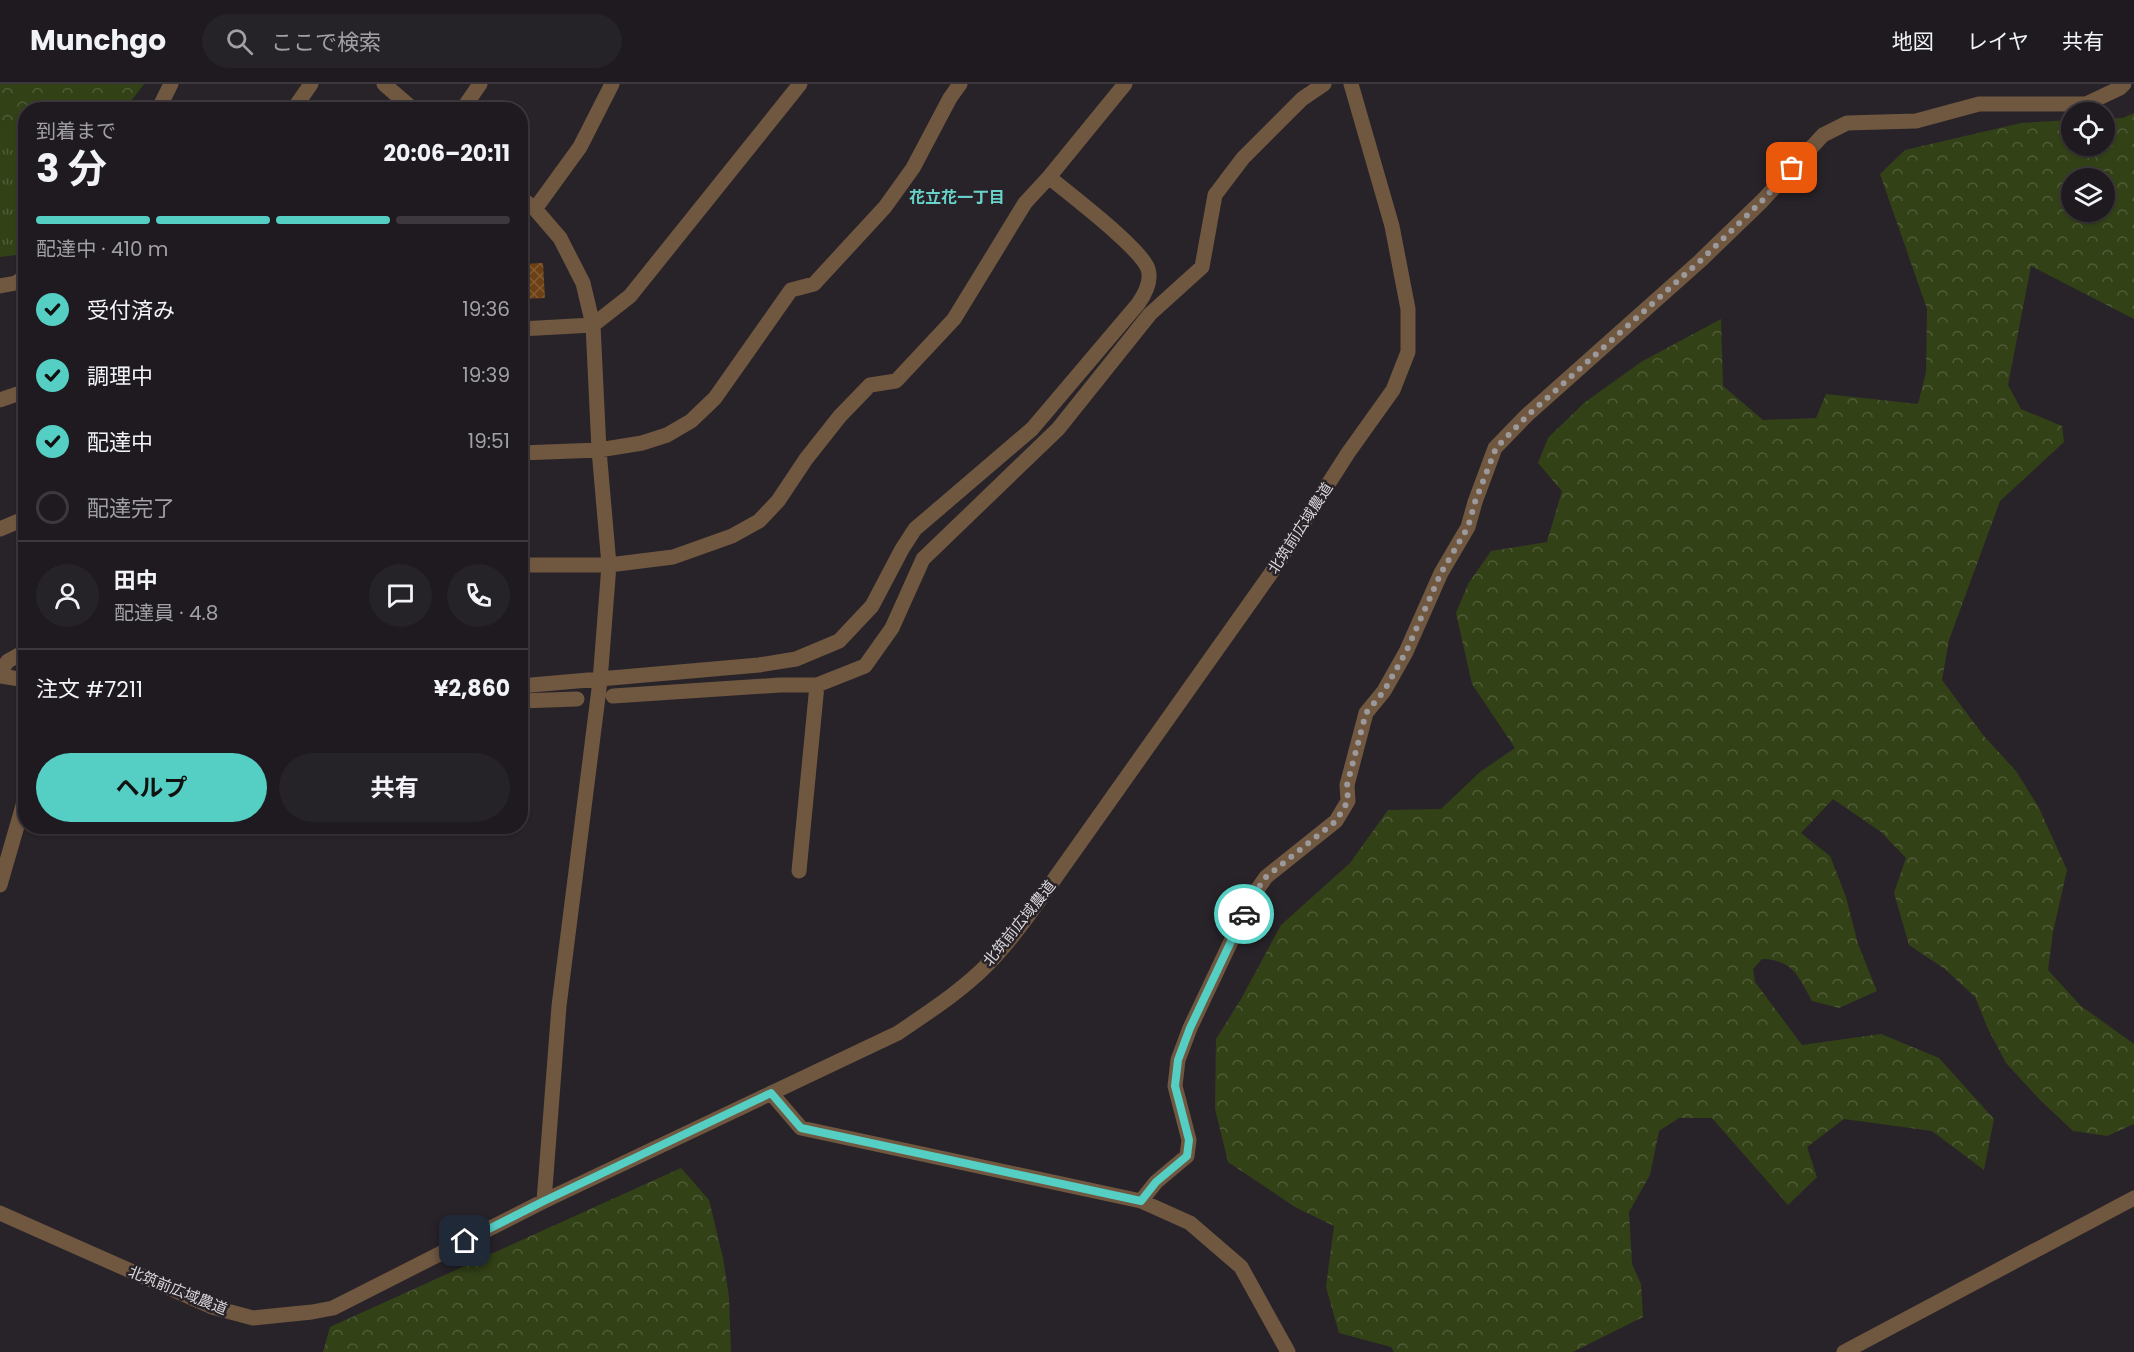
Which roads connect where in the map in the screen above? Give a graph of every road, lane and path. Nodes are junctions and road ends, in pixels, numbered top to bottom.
1 (171, 84) edge
2 (311, 84) edge
3 (384, 84) edge
4 (480, 84) edge
5 (612, 84) edge
6 (800, 84) edge
7 (960, 84) edge
8 (1125, 84) edge
9 (1324, 84) edge
10 (1352, 84) edge
11 (2124, 84) edge
12 (162, 102) edge
13 (299, 102) edge
14 (405, 102) edge
15 (468, 102) edge
16 (1049, 177) junction
17 (528, 203) edge
18 (535, 209) junction
19 (18, 282) edge
20 (0, 286) edge
21 (593, 325) junction
22 (528, 329) edge
23 (18, 394) edge
24 (0, 400) edge
25 (599, 450) junction
26 (528, 453) edge
27 (18, 521) edge
28 (0, 529) edge
29 (528, 565) edge
30 (609, 565) junction
31 (879, 594) junction
32 (904, 602) junction
33 (18, 655) edge
34 (0, 671) edge
35 (0, 676) edge
36 (18, 679) edge
37 (600, 681) junction
38 (817, 685) junction
39 (528, 686) edge
40 (613, 696) dead end
41 (577, 699) dead end
42 (528, 701) edge
43 (18, 823) edge
44 (799, 871) dead end
45 (0, 885) edge
46 (771, 1093) junction
47 (2134, 1198) edge
48 (544, 1201) junction
49 (1141, 1201) junction
50 (0, 1213) edge
51 (1288, 1352) edge
52 (1845, 1352) edge

1 - 12 street
2 - 13 street
3 - 14 street
4 - 15 street
5 - 18 street
6 - 21 street
7 - 25 street
8 - 16 street
9 - 32 street
10 - 46 street, 北筑前広域農道
11 - 49 street
16 - 30 street
16 - 31 street
17 - 18 street
18 - 21 street
19 - 20 street
21 - 22 street
21 - 25 street
23 - 24 street
25 - 26 street
25 - 30 street
27 - 28 street
29 - 30 street
30 - 37 street
31 - 32 street
31 - 37 street
32 - 38 street
33 - 34 street
35 - 36 street
37 - 39 street
37 - 48 street
38 - 40 street
38 - 44 street
41 - 42 street
43 - 45 street
46 - 48 street, 北筑前広域農道
46 - 49 street
47 - 52 street
48 - 50 street, 北筑前広域農道
49 - 51 street

